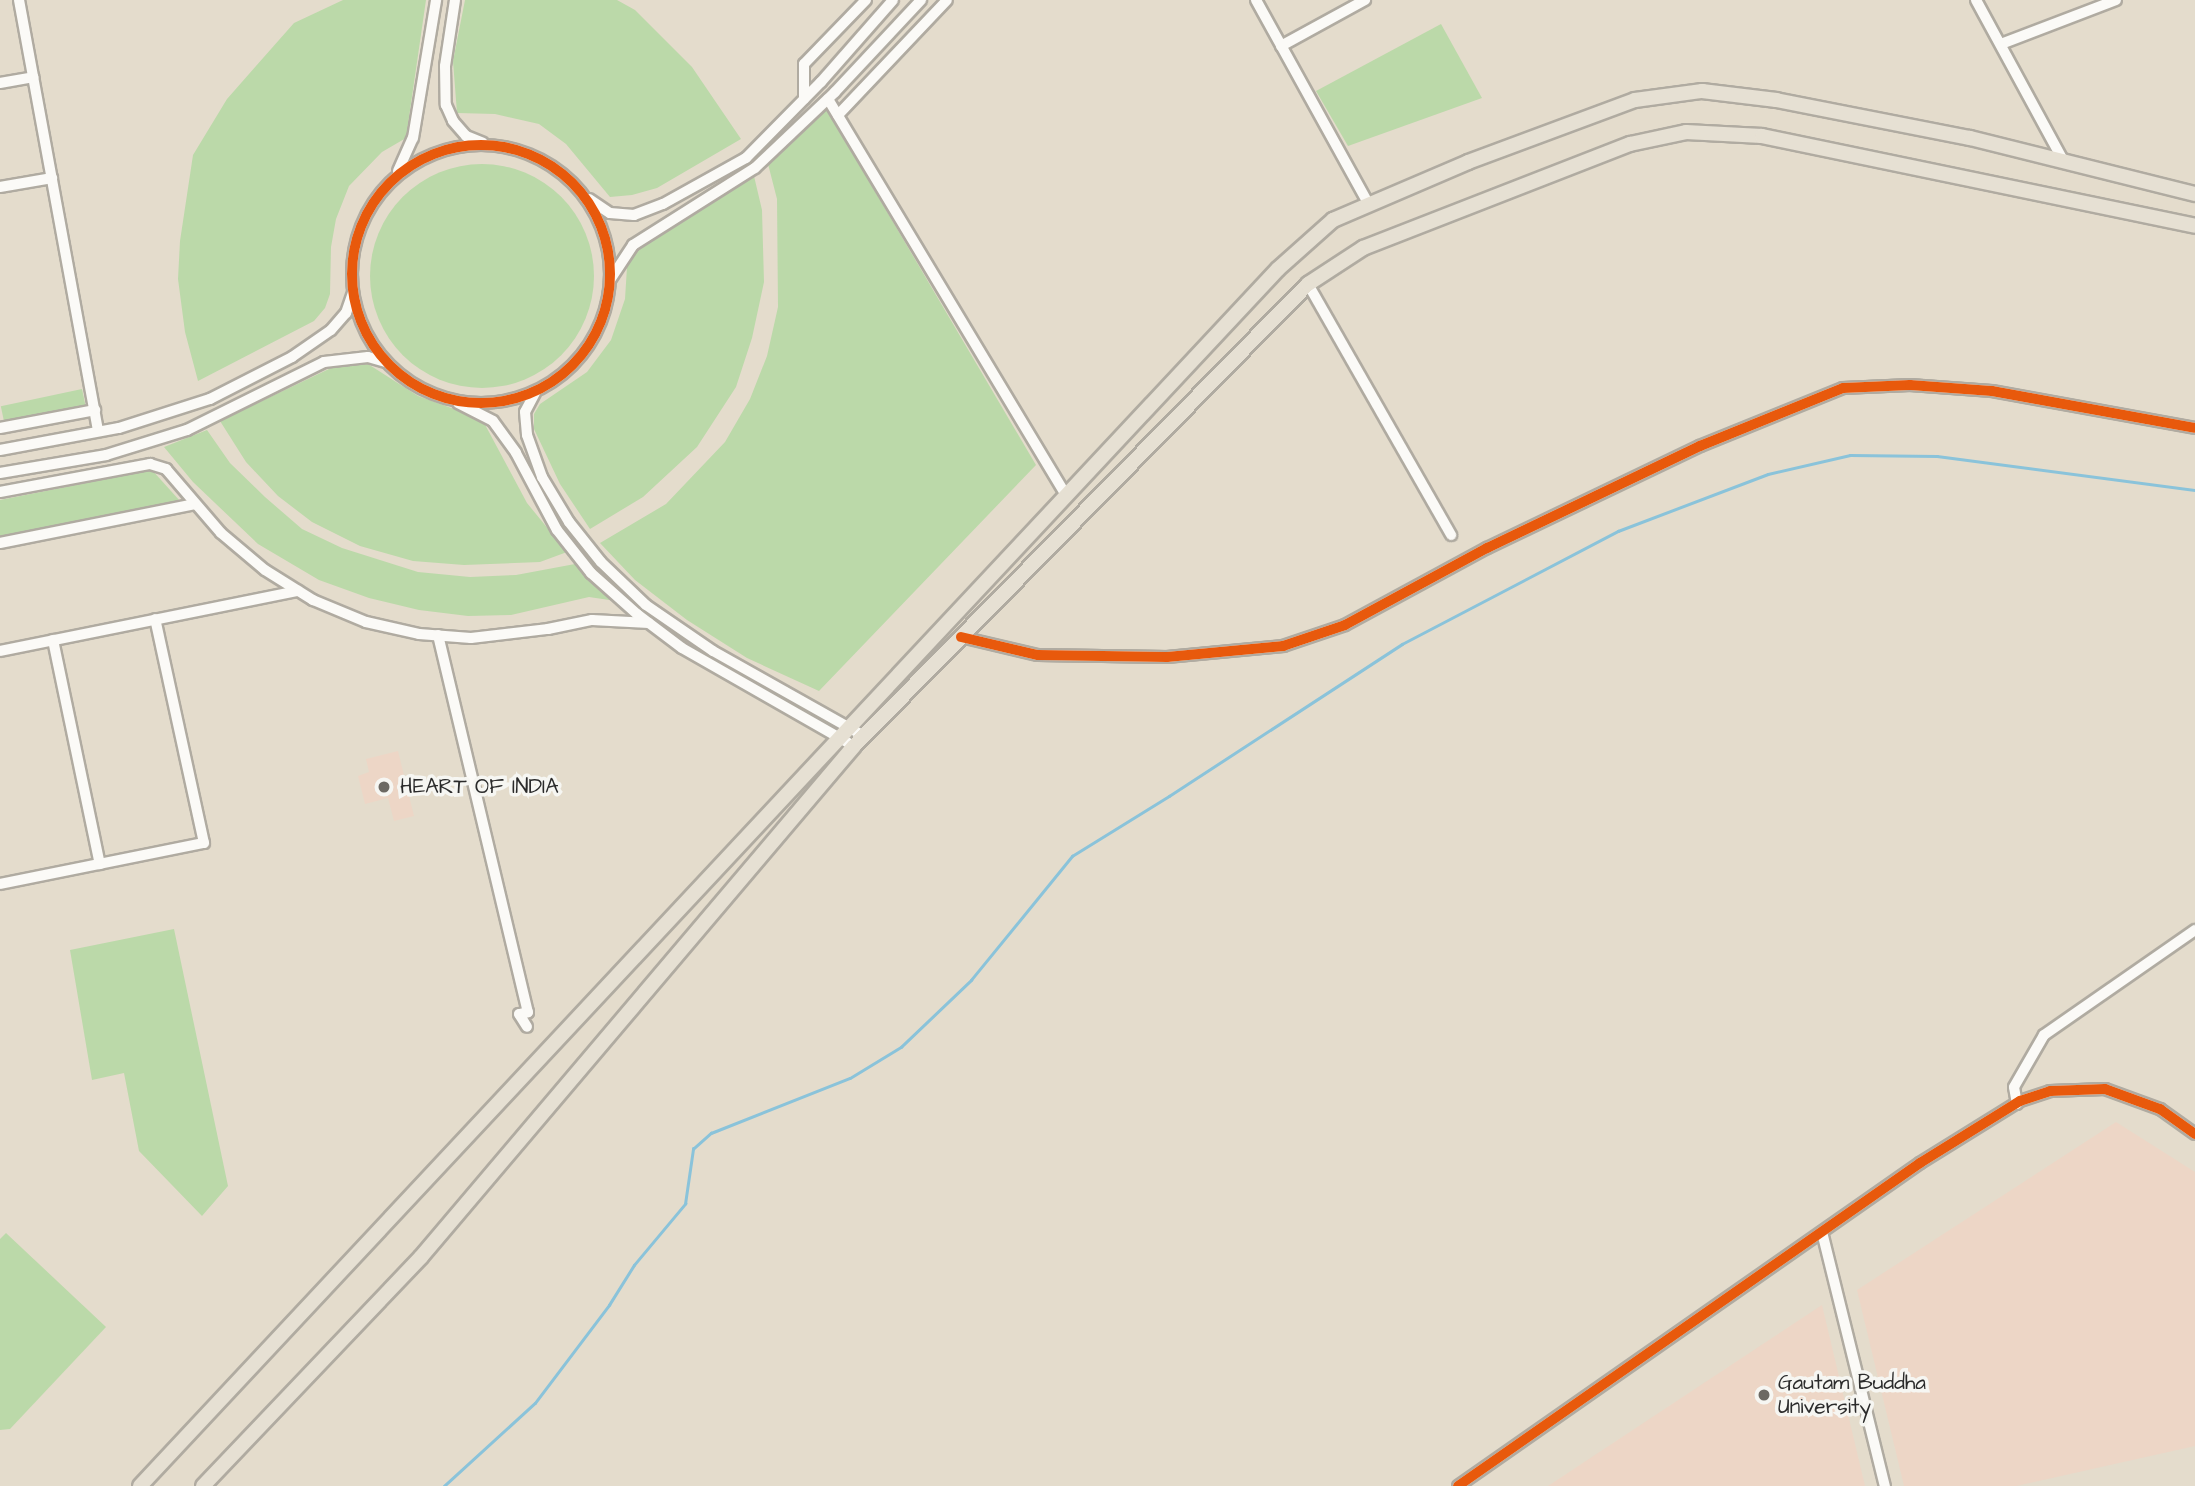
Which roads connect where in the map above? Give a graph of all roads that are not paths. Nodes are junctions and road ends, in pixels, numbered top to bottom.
1 (19, 0) edge
2 (436, 0) edge
3 (455, 0) edge
4 (866, 0) edge
5 (893, 0) edge
6 (921, 0) edge
7 (947, 0) edge
8 (1256, 0) edge
9 (1365, 0) edge
10 (2116, 0) edge
11 (1978, 1) edge
12 (2001, 44) junction
13 (1281, 46) junction
14 (33, 77) junction
15 (0, 83) edge
16 (804, 99) junction
17 (828, 99) junction
18 (838, 115) junction
19 (491, 145) junction
20 (2064, 162) junction
21 (398, 171) junction
22 (52, 178) junction
23 (0, 187) edge
24 (2195, 194) edge
25 (586, 198) junction
26 (1368, 205) junction
27 (2195, 226) edge
28 (610, 280) junction
29 (1308, 284) junction
30 (353, 292) junction
31 (386, 362) junction
32 (534, 393) junction
33 (447, 399) junction
34 (95, 410) junction
35 (0, 428) edge
36 (2195, 428) edge
37 (98, 432) junction
38 (0, 450) edge
39 (120, 450) junction
40 (125, 469) junction
41 (0, 473) edge
42 (0, 492) edge
43 (1067, 496) junction
44 (195, 504) junction
45 (1451, 535) dead end
46 (0, 543) edge
47 (298, 591) junction
48 (155, 619) junction
49 (649, 623) junction
50 (438, 635) junction
51 (961, 637) junction
52 (53, 640) junction
53 (0, 651) edge
54 (844, 733) junction
55 (859, 741) junction
56 (100, 864) junction
57 (0, 884) edge
58 (2195, 930) edge
59 (527, 1027) dead end
60 (2017, 1104) junction
61 (2195, 1134) edge
62 (1822, 1232) junction
63 (140, 1486) edge
64 (203, 1486) edge
65 (1458, 1486) edge
66 (1885, 1486) edge

1 - 14 street
2 - 21 street
3 - 19 street
4 - 16 street
5 - 16 street
6 - 17 street
7 - 18 street
8 - 13 street
9 - 13 street
10 - 12 street
11 - 12 street
12 - 20 street
13 - 26 street
14 - 15 street
14 - 22 street
16 - 25 street
17 - 18 street
17 - 28 street
18 - 43 street
19 - 21 street
19 - 25 street
20 - 24 main road
20 - 26 main road
21 - 30 street
22 - 23 street
22 - 34 street
25 - 28 street
26 - 43 main road
27 - 29 main road
28 - 32 street
29 - 45 street
29 - 51 main road
30 - 31 street
30 - 37 street
31 - 33 street
31 - 39 street
32 - 33 street
32 - 54 street
33 - 49 street
34 - 35 street
34 - 37 street
36 - 51 street
37 - 38 street
39 - 40 street
39 - 41 street
40 - 42 street
40 - 44 street
43 - 54 main road
44 - 46 street
44 - 47 street
47 - 48 street
47 - 50 street
48 - 52 street
48 - 56 street
49 - 50 street
49 - 54 street
50 - 59 street
51 - 55 main road
52 - 53 street
52 - 56 street
54 - 55 street
54 - 63 main road
55 - 64 main road
56 - 57 street
58 - 60 street
60 - 61 street
60 - 62 street
62 - 65 street
62 - 66 street

